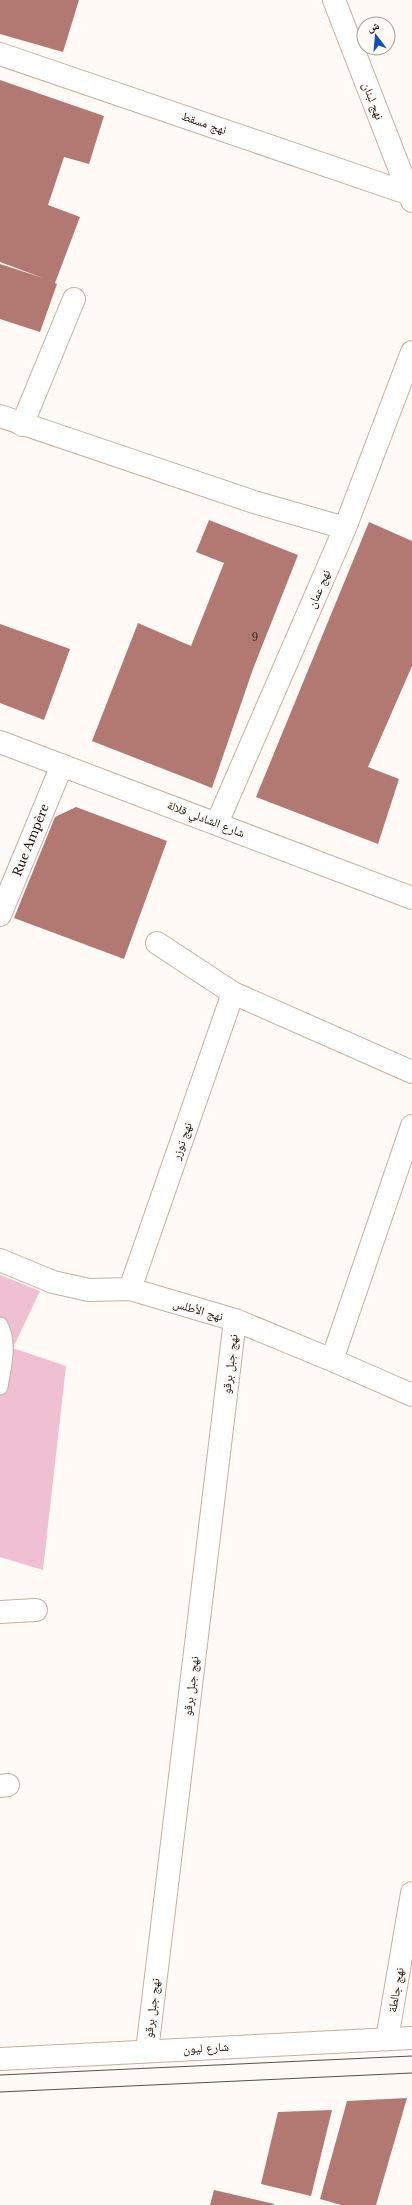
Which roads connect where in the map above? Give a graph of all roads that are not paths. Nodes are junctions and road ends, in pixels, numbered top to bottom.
1 (334, 0) edge
2 (0, 54) edge
3 (410, 197) edge
4 (74, 299) dead end
5 (412, 352) edge
6 (0, 416) edge
7 (22, 425) junction
8 (345, 528) junction
9 (0, 742) edge
10 (62, 765) junction
11 (217, 824) junction
12 (412, 898) edge
13 (0, 915) edge
14 (157, 943) dead end
15 (233, 993) junction
16 (412, 1072) edge
17 (412, 1126) edge
18 (0, 1260) edge
19 (130, 1290) junction
20 (235, 1320) junction
21 (0, 1325) edge
22 (332, 1360) junction
23 (0, 1388) edge
24 (412, 1395) edge
25 (36, 1610) dead end
26 (0, 1612) edge
27 (412, 1893) edge
28 (412, 2038) edge
29 (388, 2039) junction
30 (147, 2052) junction
31 (0, 2059) edge

1 - 3 street, نهج لبنان
2 - 3 street, نهج مسقط
4 - 7 street
5 - 8 street, نهج عمان
6 - 7 street
7 - 8 street
8 - 11 street, نهج عمان
9 - 10 street, شارع الشادلي قلالة
10 - 11 street, شارع الشادلي قلالة
10 - 13 street, Rue Ampère
11 - 12 street, شارع الشادلي قلالة
14 - 15 street
15 - 16 street
15 - 19 street, نهج توزر
17 - 22 street
18 - 19 street, نهج الأطلس
19 - 20 street, نهج الأطلس
20 - 22 street, نهج الأطلس
20 - 30 street, نهج جبل برقو
21 - 23 lane
22 - 24 street, نهج الأطلس
25 - 26 street
27 - 29 street, نهج جالطة
28 - 29 street, شارع ليون
29 - 30 street, شارع ليون
30 - 31 street, شارع ليون

